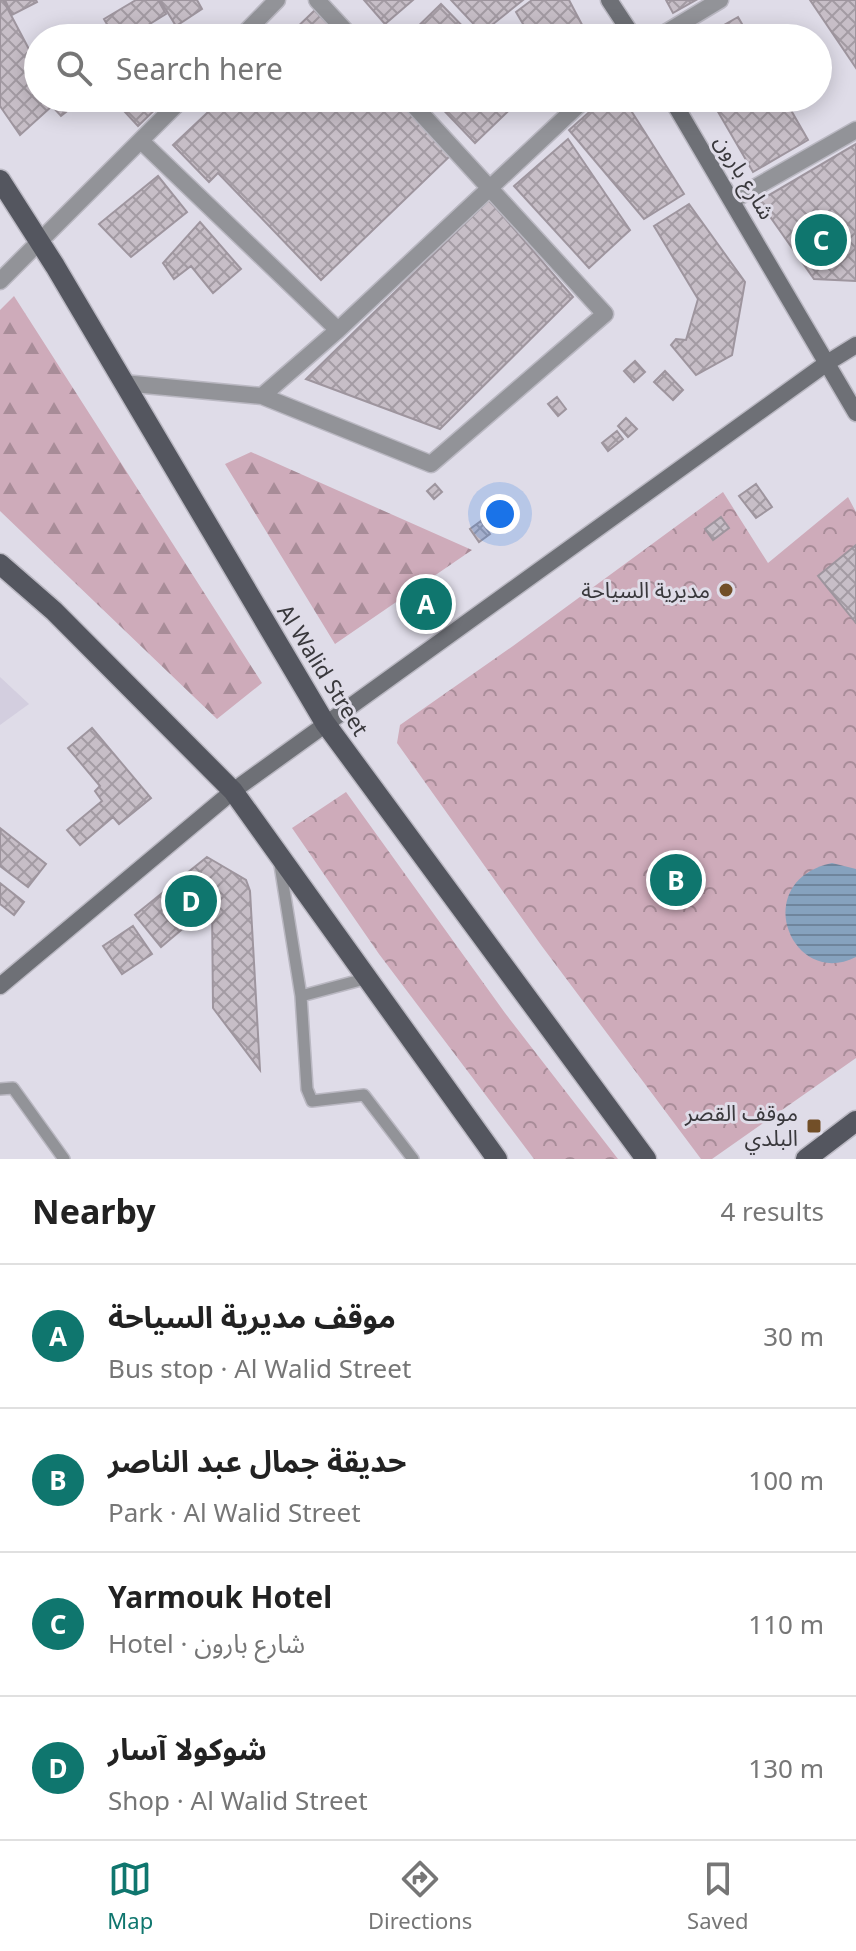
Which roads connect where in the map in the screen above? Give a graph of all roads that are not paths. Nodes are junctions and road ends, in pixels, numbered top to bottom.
1 (277, 0) edge
2 (317, 0) edge
3 (609, 0) edge
4 (720, 0) edge
5 (254, 24) edge
6 (339, 24) edge
7 (625, 24) edge
8 (680, 24) edge
9 (169, 112) edge
10 (420, 112) edge
11 (571, 112) edge
12 (680, 112) edge
13 (856, 130) edge
14 (141, 141) junction
15 (0, 180) edge
16 (489, 188) junction
17 (733, 200) junction
18 (40, 242) junction
19 (0, 281) edge
20 (338, 330) junction
21 (856, 345) edge
22 (827, 363) junction
23 (123, 383) junction
24 (262, 396) junction
25 (856, 413) edge
26 (0, 564) edge
27 (325, 723) junction
28 (233, 791) junction
29 (278, 852) junction
30 (368, 978) junction
31 (0, 986) edge
32 (301, 996) junction
33 (0, 1089) edge
34 (856, 1121) edge
35 (473, 1126) junction
36 (64, 1159) edge
37 (413, 1159) edge
38 (483, 1159) edge
39 (497, 1159) edge
40 (646, 1159) edge
41 (806, 1159) edge

1 - 5 street
2 - 6 street
3 - 7 main road
4 - 8 street
9 - 14 street
10 - 16 street
11 - 16 street
12 - 17 main road, شارع بارون
13 - 17 street
14 - 18 street
14 - 20 street
15 - 18 main road, Al Walid Street
16 - 20 street
16 - 24 street
17 - 22 main road, شارع بارون
18 - 19 street
18 - 23 main road, Al Walid Street
20 - 24 street
21 - 22 main road
22 - 25 main road, شارع بارون
22 - 27 main road
23 - 24 street
23 - 27 main road, Al Walid Street
26 - 28 main road
27 - 28 main road
27 - 40 main road, Al Walid Street
28 - 29 main road
28 - 31 main road
29 - 30 main road
29 - 32 lane
30 - 32 lane
30 - 35 main road
32 - 37 lane
33 - 36 lane
34 - 41 main road
35 - 38 main road
35 - 39 main road

